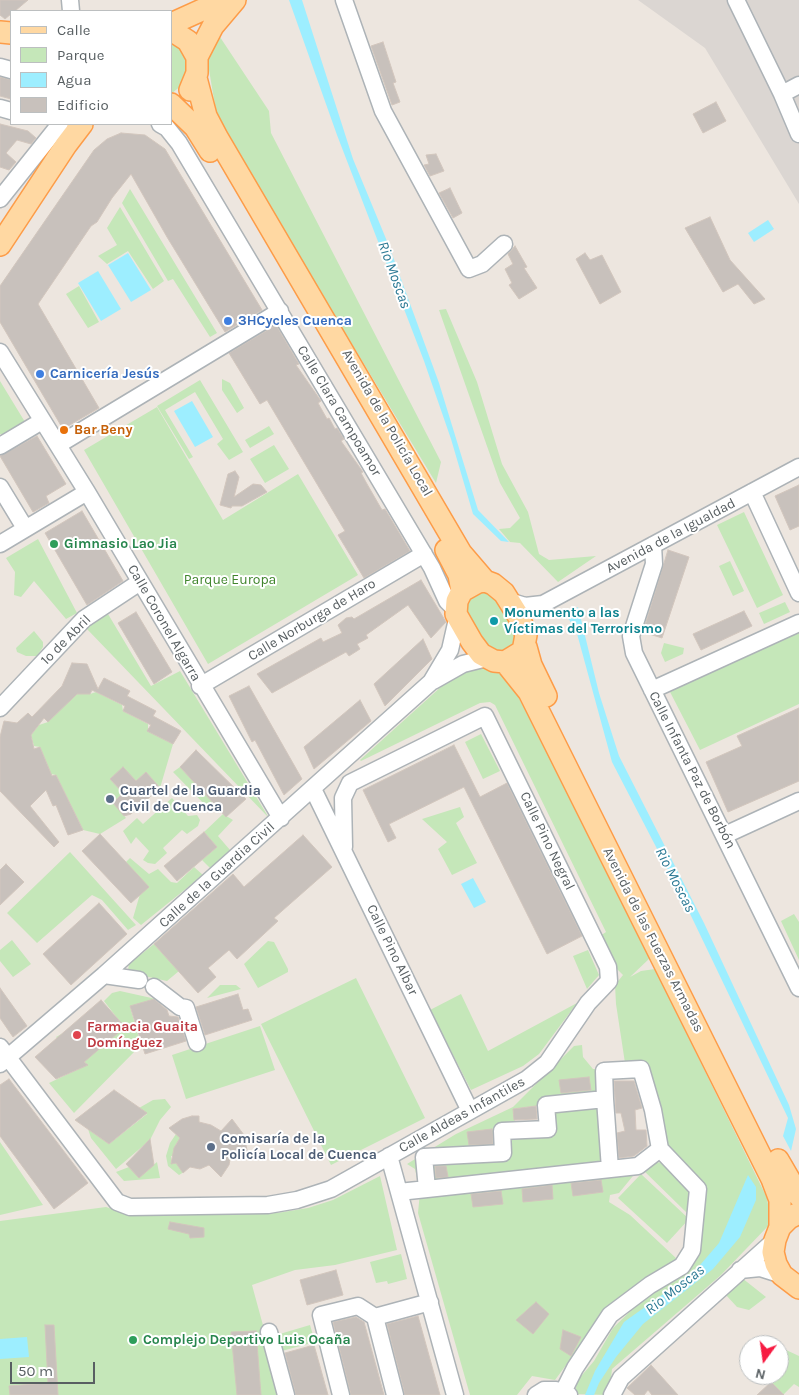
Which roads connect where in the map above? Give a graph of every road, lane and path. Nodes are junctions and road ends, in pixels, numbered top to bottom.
1 (224, 0) edge
2 (235, 0) edge
3 (344, 0) edge
4 (736, 0) edge
5 (172, 24) edge
6 (172, 31) edge
7 (196, 67) junction
8 (799, 85) edge
9 (782, 94) junction
10 (172, 103) edge
11 (172, 105) edge
12 (59, 125) edge
13 (81, 125) edge
14 (97, 125) edge
15 (161, 125) edge
16 (799, 134) edge
17 (208, 148) junction
18 (51, 169) junction
19 (6, 183) edge
20 (205, 188) junction
21 (0, 198) edge
22 (2, 234) edge
23 (504, 244) dead end
24 (280, 311) junction
25 (0, 352) edge
26 (42, 421) junction
27 (58, 445) junction
28 (0, 446) edge
29 (799, 467) edge
30 (0, 487) edge
31 (87, 492) junction
32 (752, 492) junction
33 (26, 528) junction
34 (0, 544) edge
35 (653, 546) junction
36 (424, 554) junction
37 (484, 581) junction
38 (140, 582) junction
39 (799, 593) edge
40 (509, 600) junction
41 (543, 604) junction
42 (458, 606) junction
43 (799, 623) edge
44 (526, 641) junction
45 (496, 660) junction
46 (430, 682) junction
47 (200, 686) junction
48 (652, 690) junction
49 (0, 708) edge
50 (338, 767) junction
51 (350, 784) junction
52 (314, 789) junction
53 (799, 801) edge
54 (281, 818) junction
55 (724, 835) junction
56 (344, 851) junction
57 (608, 967) joint
58 (104, 975) junction
59 (799, 988) edge
60 (197, 1043) dead end
61 (3, 1056) edge
62 (606, 1099) junction
63 (470, 1111) junction
64 (660, 1148) junction
65 (502, 1153) junction
66 (390, 1156) junction
67 (610, 1169) junction
68 (506, 1180) junction
69 (427, 1189) junction
70 (399, 1192) junction
71 (799, 1196) edge
72 (799, 1213) edge
73 (778, 1234) junction
74 (740, 1270) junction
75 (782, 1275) junction
76 (799, 1288) edge
77 (430, 1302) junction
78 (376, 1317) junction
79 (269, 1332) dead end
80 (540, 1393) edge
81 (566, 1394) edge
82 (286, 1395) edge
83 (340, 1395) edge
84 (395, 1395) edge
85 (455, 1395) edge
86 (612, 1395) edge

1 - 5 main road
2 - 7 main road
3 - 23 street
4 - 9 street
6 - 7 main road
7 - 10 main road
7 - 37 main road, Avenida de la Policía Local
8 - 9 street
9 - 16 street
11 - 17 main road, Avenida de la Policía Local
12 - 19 street
13 - 18 main road
14 - 18 main road
15 - 20 street, Calle Clara Campoamor
17 - 20 street
17 - 42 main road, Avenida de la Policía Local
18 - 22 main road
19 - 21 street
20 - 24 street, Calle Clara Campoamor
24 - 27 street
24 - 36 street, Calle Clara Campoamor
25 - 26 street, Calle Coronel Algarra
26 - 27 street, Calle Coronel Algarra
26 - 28 street
27 - 31 street, Calle Coronel Algarra
29 - 32 street, Avenida de la Igualdad
30 - 33 street
31 - 33 street
31 - 38 street, Calle Coronel Algarra
32 - 35 street, Avenida de la Igualdad
32 - 39 street
33 - 34 street
35 - 41 street, Avenida de la Igualdad
35 - 48 street, Calle Infanta Paz de Borbón
36 - 42 street, Calle Clara Campoamor
36 - 47 street, Calle Norburga de Haro
37 - 40 main road
37 - 42 main road
38 - 47 street, Calle Coronel Algarra
38 - 49 street, 1º de Abril
40 - 41 street, Avenida de la Igualdad
40 - 44 main road
41 - 44 street, Avenida de la Igualdad
42 - 45 main road
42 - 46 street, Calle de la Guardia Civil
43 - 48 street
44 - 45 main road
44 - 71 main road, Avenida de las Fuerzas Armadas
45 - 46 street, Calle de la Guardia Civil
45 - 73 main road, Avenida de las Fuerzas Armadas
46 - 50 street, Calle de la Guardia Civil
47 - 54 street, Calle Coronel Algarra
48 - 55 street, Calle Infanta Paz de Borbón
50 - 51 street
50 - 52 street, Calle de la Guardia Civil
51 - 56 street
51 - 57 street, Calle Pino Negral
52 - 54 street, Calle de la Guardia Civil
52 - 56 street, Calle Pino Albar
53 - 55 street
54 - 58 street, Calle de la Guardia Civil
55 - 59 street, Calle Infanta Paz de Borbón
56 - 63 street, Calle Pino Albar
57 - 63 street, Calle Aldeas Infantiles
58 - 60 street
58 - 61 street, Calle de la Guardia Civil
61 - 66 street, Calle Aldeas Infantiles
62 - 64 street
62 - 65 street
62 - 67 street
63 - 66 street, Calle Aldeas Infantiles
64 - 67 street
64 - 81 street
65 - 68 street
65 - 69 street
66 - 70 street
67 - 68 street
68 - 69 street
69 - 70 street
70 - 77 street
72 - 73 main road
73 - 74 street
73 - 75 main road, Avenida de las Fuerzas Armadas
74 - 75 street
74 - 86 street
75 - 76 main road
77 - 78 street
77 - 85 street
78 - 83 street
78 - 84 street
79 - 82 street
80 - 81 street

